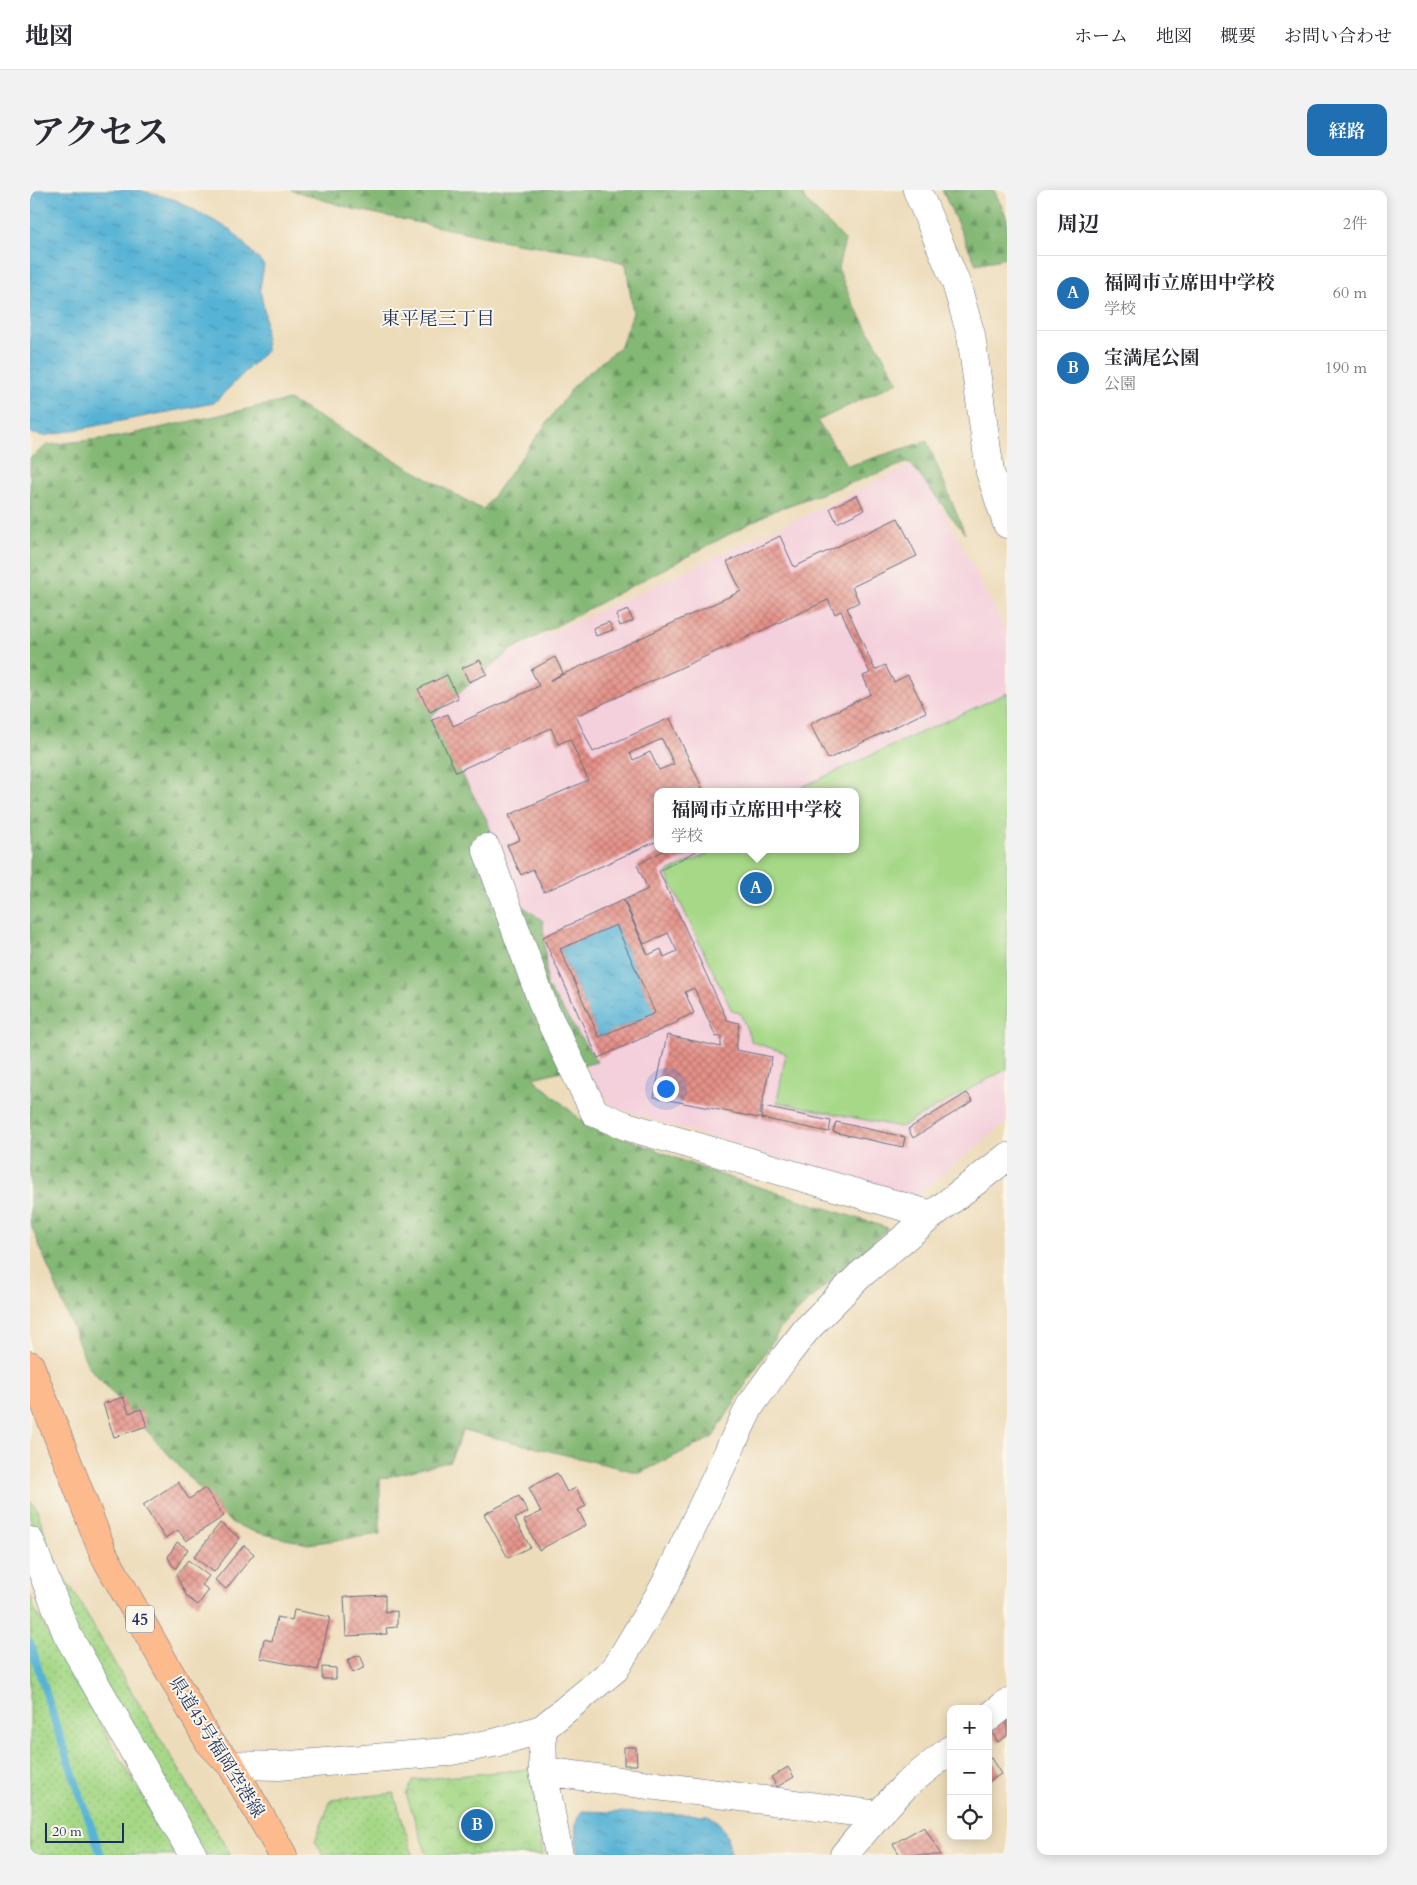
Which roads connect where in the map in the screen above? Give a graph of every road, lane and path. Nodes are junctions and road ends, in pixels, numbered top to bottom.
1 (917, 190) edge
2 (1007, 524) edge
3 (486, 848) dead end
4 (1007, 1157) edge
5 (932, 1215) junction
6 (30, 1365) edge
7 (30, 1541) edge
8 (1007, 1703) edge
9 (992, 1715) edge
10 (542, 1729) junction
11 (950, 1750) edge
12 (231, 1765) junction
13 (543, 1771) junction
14 (878, 1814) junction
15 (193, 1855) edge
16 (283, 1855) edge
17 (559, 1855) edge
18 (844, 1855) edge

1 - 2 street
3 - 5 street
4 - 5 street
5 - 10 street
6 - 12 main road, 県道45号福岡空港線 / 45
7 - 15 street
8 - 9 street
10 - 12 street
10 - 13 street
11 - 14 street
12 - 16 main road, 県道45号福岡空港線 / 45
13 - 14 street
13 - 17 street
14 - 18 street

